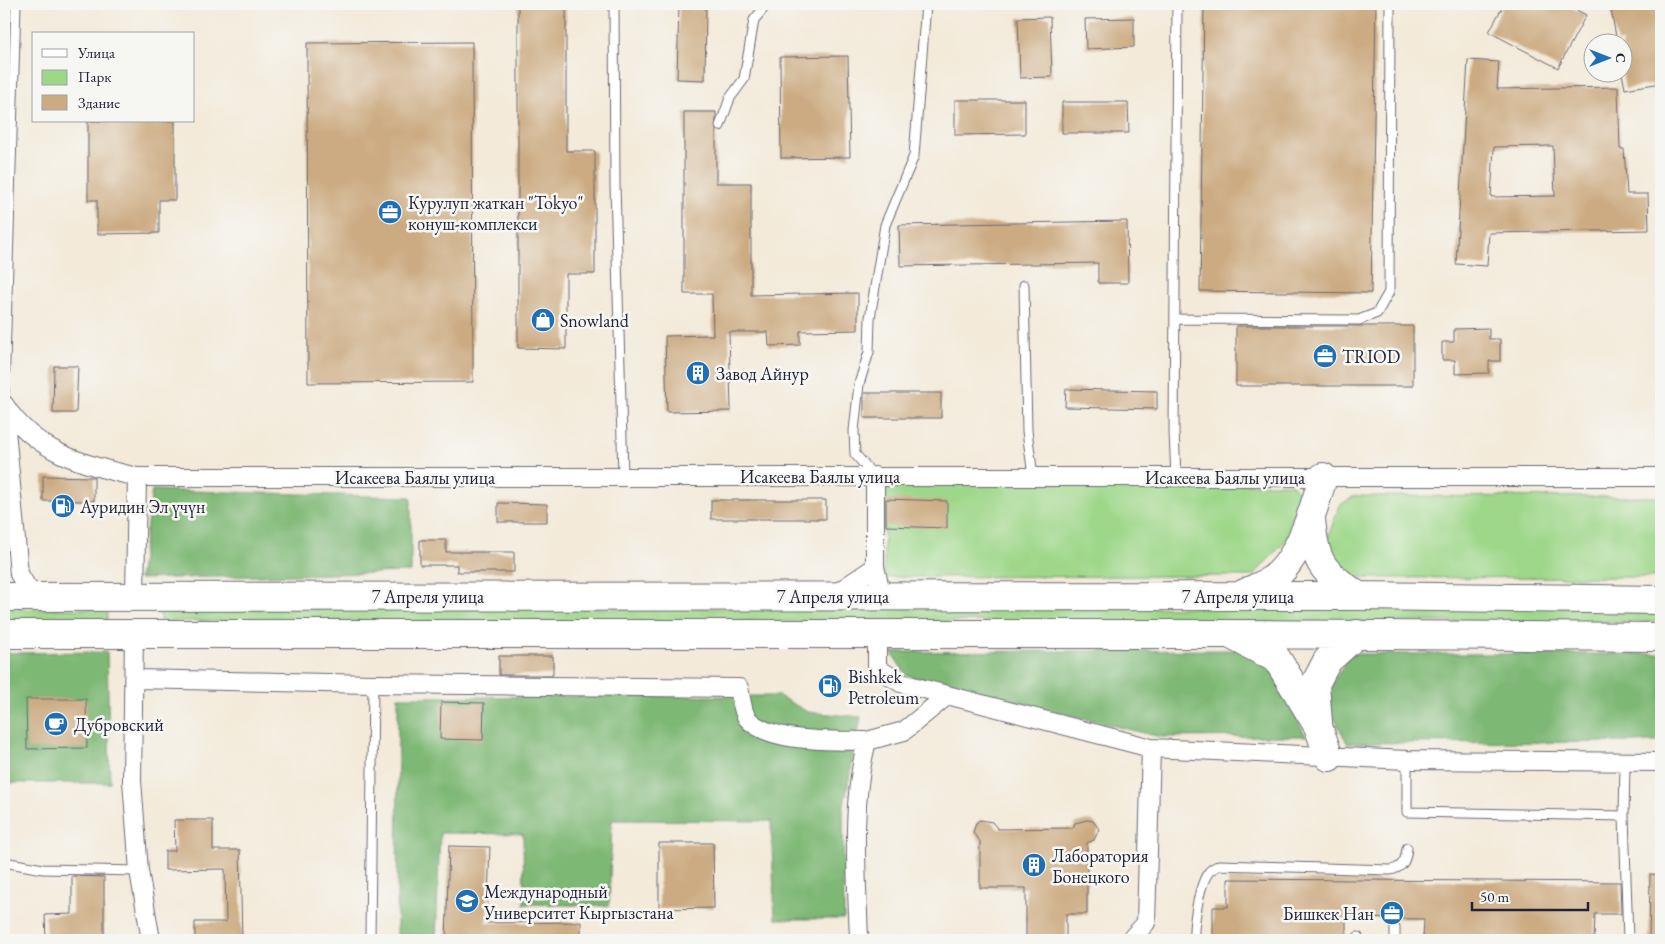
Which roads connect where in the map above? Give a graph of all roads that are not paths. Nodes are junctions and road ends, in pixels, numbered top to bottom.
1 (16, 4) edge
2 (614, 4) edge
3 (767, 4) edge
4 (926, 4) edge
5 (1177, 4) edge
6 (1390, 4) edge
7 (720, 126) dead end
8 (8, 153) edge
9 (1024, 285) dead end
10 (1175, 319) junction
11 (4, 393) edge
12 (4, 405) edge
13 (623, 476) junction
14 (875, 476) junction
15 (1033, 476) junction
16 (137, 477) junction
17 (1176, 477) junction
18 (1323, 477) junction
19 (1661, 477) edge
20 (1311, 519) junction
21 (875, 567) junction
22 (33, 596) junction
23 (832, 596) junction
24 (882, 596) junction
25 (1238, 596) junction
26 (1358, 596) junction
27 (4, 597) edge
28 (135, 597) junction
29 (1661, 600) edge
30 (134, 633) junction
31 (878, 633) junction
32 (4, 634) edge
33 (1230, 634) junction
34 (1357, 634) junction
35 (1661, 637) edge
36 (135, 679) junction
37 (373, 684) junction
38 (948, 695) junction
39 (1318, 726) junction
40 (867, 741) junction
41 (1151, 748) junction
42 (1328, 757) junction
43 (1406, 760) junction
44 (1625, 762) junction
45 (1661, 762) edge
46 (1624, 816) junction
47 (1407, 848) dead end
48 (4, 862) edge
49 (139, 871) junction
50 (1395, 928) dead end
51 (151, 940) edge
52 (370, 940) edge
53 (859, 940) edge
54 (1130, 940) edge
55 (1194, 940) edge
56 (1395, 940) edge
57 (1628, 940) edge

1 - 8 lane
2 - 13 lane
3 - 7 lane
4 - 14 lane
5 - 10 lane
6 - 10 lane
8 - 11 lane
9 - 15 lane
10 - 17 lane
12 - 16 street, Исакеева Баялы улица
12 - 22 street
13 - 14 street, Исакеева Баялы улица
13 - 16 street, Исакеева Баялы улица
14 - 15 street, Исакеева Баялы улица
14 - 21 street
15 - 17 street, Исакеева Баялы улица
16 - 28 street
17 - 18 street, Исакеева Баялы улица
18 - 19 street, Исакеева Баялы улица
18 - 20 main road
20 - 25 main road
20 - 26 main road
21 - 23 street
21 - 24 street
22 - 27 main road, 7 Апреля улица
22 - 28 main road, 7 Апреля улица
23 - 24 main road, 7 Апреля улица
23 - 28 main road, 7 Апреля улица
24 - 25 main road, 7 Апреля улица
25 - 26 main road, 7 Апреля улица
26 - 29 main road, 7 Апреля улица
28 - 30 main road
30 - 31 main road, 7 Апреля улица
30 - 32 main road, 7 Апреля улица
30 - 36 street
31 - 33 main road, 7 Апреля улица
31 - 38 street
33 - 34 main road, 7 Апреля улица
33 - 39 main road
34 - 35 main road, 7 Апреля улица
34 - 39 main road
36 - 37 street
36 - 49 street
37 - 40 street
37 - 52 lane
38 - 40 street
38 - 41 street
39 - 42 main road
40 - 53 street
41 - 42 street
41 - 54 street
42 - 43 street
43 - 44 street
43 - 46 lane
44 - 45 street
44 - 46 lane
46 - 57 lane
47 - 55 lane
48 - 49 lane
49 - 51 street
50 - 56 lane

